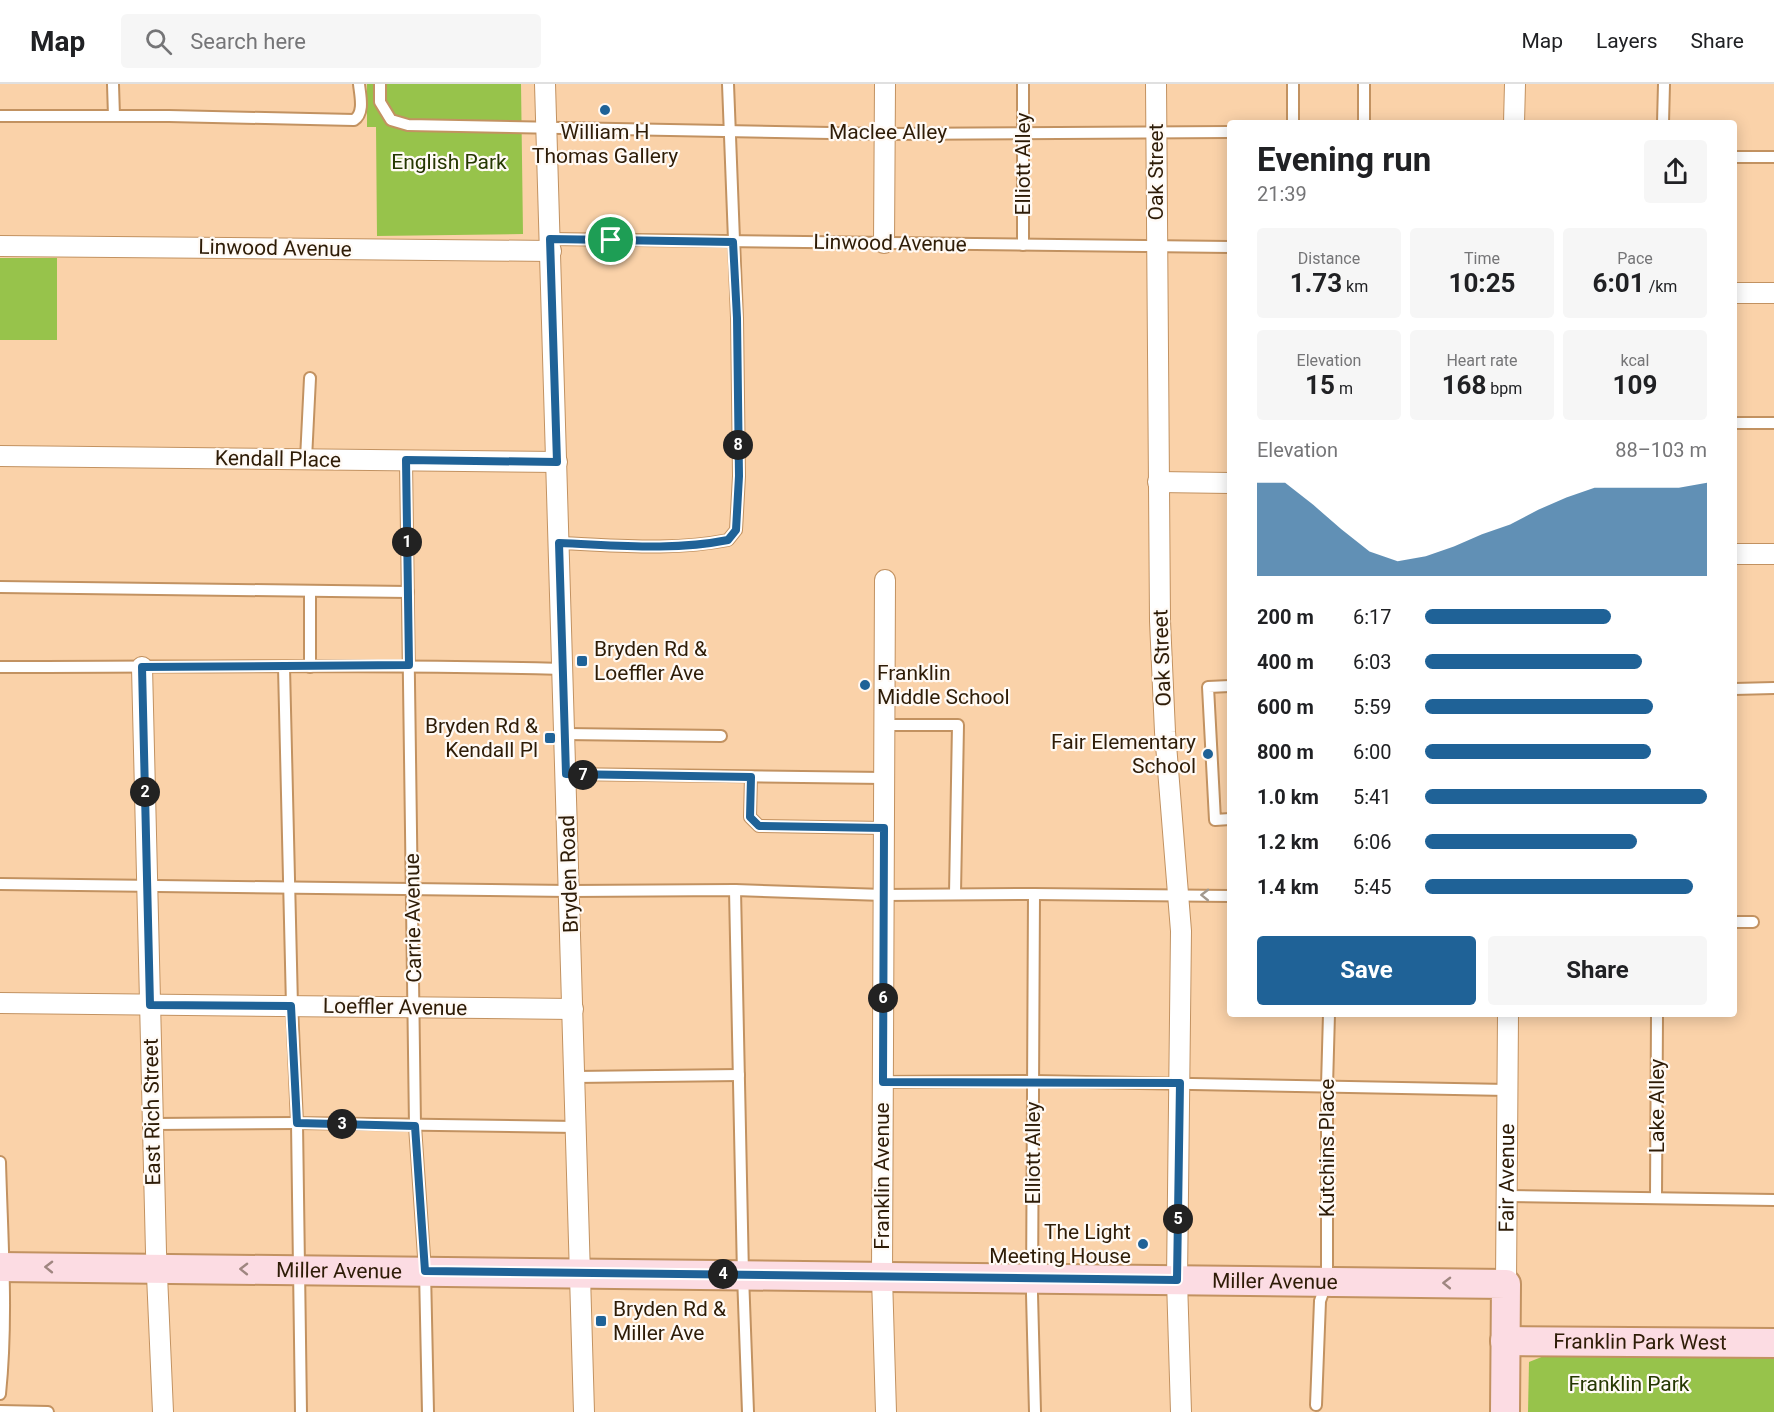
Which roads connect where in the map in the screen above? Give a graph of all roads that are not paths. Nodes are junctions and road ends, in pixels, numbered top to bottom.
1 (113, 84) edge
2 (359, 84) edge
3 (380, 84) edge
4 (545, 84) edge
5 (728, 84) edge
6 (885, 84) edge
7 (1023, 84) edge
8 (1156, 84) edge
9 (1293, 84) edge
10 (1364, 84) edge
11 (1515, 84) edge
12 (1664, 84) edge
13 (0, 116) edge
14 (114, 116) junction
15 (1293, 120) edge
16 (1364, 120) edge
17 (1514, 120) edge
18 (1664, 120) edge
19 (547, 126) junction
20 (729, 130) junction
21 (1023, 132) junction
22 (1156, 132) junction
23 (1227, 132) edge
24 (885, 134) junction
25 (1737, 156) edge
26 (1774, 157) edge
27 (733, 242) junction
28 (884, 243) junction
29 (1023, 244) junction
30 (550, 245) junction
31 (0, 246) edge
32 (1157, 247) junction
33 (1227, 247) edge
34 (1737, 293) edge
35 (1774, 293) edge
36 (310, 378) dead end
37 (1737, 423) edge
38 (1774, 423) edge
39 (0, 456) edge
40 (306, 459) junction
41 (406, 460) junction
42 (557, 462) junction
43 (1158, 482) junction
44 (1227, 483) edge
45 (559, 543) junction
46 (1737, 554) edge
47 (1774, 554) edge
48 (885, 580) dead end
49 (0, 587) edge
50 (310, 591) junction
51 (408, 592) junction
52 (409, 665) junction
53 (0, 667) edge
54 (142, 667) junction
55 (284, 667) junction
56 (310, 667) junction
57 (563, 669) junction
58 (1227, 686) edge
59 (1774, 688) edge
60 (1737, 689) edge
61 (884, 725) junction
62 (565, 734) junction
63 (721, 736) dead end
64 (566, 774) junction
65 (751, 777) junction
66 (884, 778) junction
67 (1227, 819) edge
68 (884, 828) junction
69 (0, 884) edge
70 (147, 885) junction
71 (289, 886) junction
72 (413, 888) junction
73 (735, 890) junction
74 (569, 891) junction
75 (956, 894) junction
76 (1034, 894) junction
77 (884, 895) junction
78 (1179, 895) junction
79 (1227, 896) edge
80 (1737, 922) edge
81 (1754, 922) dead end
82 (0, 1003) edge
83 (150, 1005) junction
84 (291, 1006) junction
85 (415, 1008) junction
86 (573, 1009) junction
87 (1329, 1017) edge
88 (1508, 1017) edge
89 (1657, 1017) edge
90 (739, 1076) junction
91 (575, 1077) junction
92 (883, 1082) junction
93 (1033, 1082) junction
94 (1180, 1083) junction
95 (1327, 1086) junction
96 (1507, 1090) junction
97 (297, 1123) junction
98 (153, 1124) junction
99 (415, 1126) junction
100 (576, 1127) junction
101 (0, 1162) edge
102 (1506, 1196) junction
103 (1656, 1198) junction
104 (1774, 1200) edge
105 (1, 1267) edge
106 (156, 1268) junction
107 (299, 1270) junction
108 (425, 1271) junction
109 (579, 1272) junction
110 (743, 1275) junction
111 (882, 1277) junction
112 (1032, 1278) junction
113 (1177, 1280) junction
114 (1327, 1281) junction
115 (1506, 1284) junction
116 (1, 1308) edge
117 (1505, 1341) junction
118 (1774, 1343) edge
119 (0, 1394) edge
120 (1316, 1405) dead end
121 (0, 1411) edge
122 (48, 1412) edge
123 (162, 1412) edge
124 (301, 1412) edge
125 (428, 1412) edge
126 (584, 1412) edge
127 (748, 1412) edge
128 (886, 1412) edge
129 (1035, 1412) edge
130 (1182, 1412) edge
131 (1505, 1412) edge

1 - 14 lane
2 - 14 lane
3 - 19 lane, Maclee Alley
4 - 19 street, Bryden Road
5 - 20 lane
6 - 24 street
7 - 21 lane, Elliott Alley
8 - 22 street, Oak Street
9 - 15 lane
10 - 16 lane
11 - 17 street
12 - 18 lane
13 - 14 lane
19 - 20 lane, Maclee Alley
19 - 30 street, Bryden Road
20 - 24 lane, Maclee Alley
20 - 27 lane
21 - 22 lane, Maclee Alley
21 - 24 lane, Maclee Alley
21 - 29 lane, Elliott Alley
22 - 23 lane, Maclee Alley
22 - 32 street, Oak Street
24 - 28 street
25 - 26 lane
27 - 28 lane, Linwood Avenue
27 - 30 lane, Linwood Avenue
27 - 45 lane
28 - 29 lane, Linwood Avenue
29 - 32 lane, Linwood Avenue
30 - 31 street, Linwood Avenue
30 - 42 street, Bryden Road
32 - 33 lane, Linwood Avenue
32 - 43 street, Oak Street
34 - 35 street
36 - 40 lane
37 - 38 lane
39 - 40 street, Kendall Place
40 - 41 street, Kendall Place
41 - 42 street, Kendall Place
41 - 51 lane, Carrie Avenue
42 - 45 street, Bryden Road
43 - 44 street
43 - 78 street, Oak Street
45 - 57 street, Bryden Road
46 - 47 street
48 - 61 street, Franklin Avenue
49 - 50 lane
50 - 51 lane
50 - 56 lane
51 - 52 lane, Carrie Avenue
52 - 56 lane
52 - 57 lane
52 - 72 lane, Carrie Avenue
53 - 54 lane
54 - 55 lane
54 - 70 street, East Rich Street
55 - 56 lane
55 - 71 lane
57 - 62 street, Bryden Road
58 - 67 lane
59 - 60 lane
61 - 66 street, Franklin Avenue
61 - 75 lane
62 - 63 lane
62 - 64 street, Bryden Road
64 - 65 lane
64 - 74 street, Bryden Road
65 - 66 lane
65 - 68 lane
66 - 68 street, Franklin Avenue
68 - 77 street, Franklin Avenue
69 - 70 lane
70 - 71 lane
70 - 83 street, East Rich Street
71 - 72 lane
71 - 84 lane
72 - 74 lane
72 - 85 lane, Carrie Avenue
73 - 74 lane
73 - 77 lane
73 - 90 lane
74 - 86 street, Bryden Road
75 - 76 lane
75 - 77 lane
76 - 78 lane
76 - 93 lane, Elliott Alley
77 - 92 street, Franklin Avenue
79 -> 78 lane
78 - 94 street, Oak Street
80 - 81 lane
82 - 83 street, Loeffler Avenue
83 - 84 street, Loeffler Avenue
83 - 98 street, East Rich Street
84 - 85 street, Loeffler Avenue
84 - 97 lane
85 - 86 street, Loeffler Avenue
85 - 99 lane, Carrie Avenue
86 - 91 street, Bryden Road
87 - 95 lane, Kutchins Place
88 - 96 street, Fair Avenue
89 - 103 lane, Lake Alley
90 - 91 lane
90 - 110 lane
91 - 100 street, Bryden Road
92 - 93 lane
92 - 111 street, Franklin Avenue
93 - 94 lane
93 - 112 lane, Elliott Alley
94 - 95 lane
94 - 113 street, Oak Street
95 - 96 lane
95 - 114 lane, Kutchins Place
96 - 102 street, Fair Avenue
97 - 98 lane
97 - 99 lane
97 - 107 lane
98 - 106 street, East Rich Street
99 - 100 lane
99 - 108 lane, Carrie Avenue
100 - 109 street, Bryden Road
101 - 105 lane
102 - 103 lane
102 - 115 street, Fair Avenue
103 - 104 lane
106 -> 105 street, Miller Avenue
105 - 116 lane
107 -> 106 street, Miller Avenue
106 - 123 street, East Rich Street
107 - 108 street, Miller Avenue
107 - 124 lane
108 - 109 street, Miller Avenue
108 - 125 lane, Carrie Avenue
109 - 110 street, Miller Avenue
109 - 126 street, Bryden Road
110 - 111 street, Miller Avenue
110 - 127 lane
111 - 112 street, Miller Avenue
111 - 128 street, Franklin Avenue
112 - 113 street, Miller Avenue
112 - 129 lane, Elliott Alley
113 - 114 street, Miller Avenue
113 - 130 street, Oak Street
115 -> 114 street, Miller Avenue
114 - 120 lane, Kutchins Place
115 - 117 street, Fair Avenue
116 - 119 lane
117 - 118 street, Franklin Park West
117 - 131 street, Fair Avenue
121 - 122 lane

